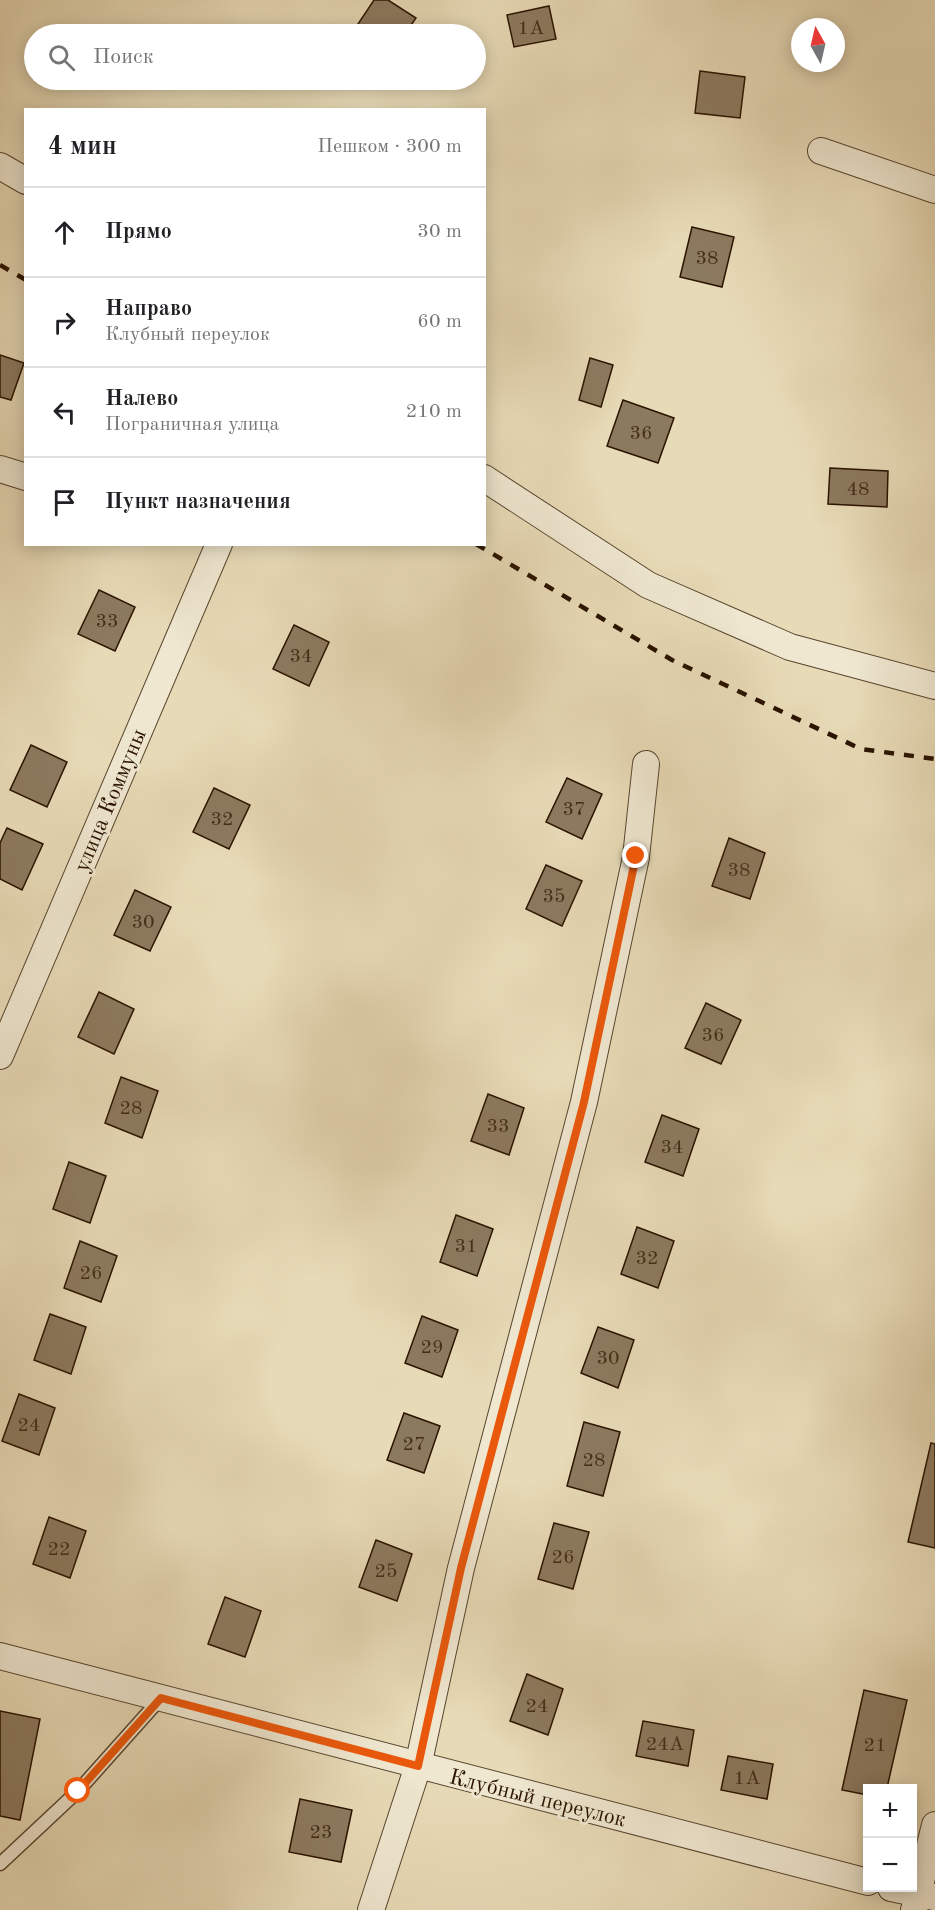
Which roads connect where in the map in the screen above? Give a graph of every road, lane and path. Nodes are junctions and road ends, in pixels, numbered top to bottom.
1 (821, 151) dead end
2 (0, 166) edge
3 (24, 180) edge
4 (935, 190) edge
5 (0, 469) edge
6 (24, 476) edge
7 (486, 479) edge
8 (218, 546) edge
9 (935, 686) edge
10 (646, 764) dead end
11 (0, 1056) edge
12 (0, 1656) edge
13 (161, 1698) junction
14 (418, 1766) junction
15 (935, 1825) edge
16 (0, 1864) edge
17 (863, 1881) edge
18 (902, 1892) edge
19 (922, 1901) edge
20 (371, 1910) edge

1 - 4 street
2 - 3 street
5 - 6 street
7 - 9 street
8 - 11 street, улица Коммуны
10 - 14 street
12 - 13 street, Клубный переулок
13 - 14 street, Клубный переулок
13 - 16 lane
14 - 17 street, Клубный переулок
14 - 20 street
15 - 19 street
18 - 19 street

